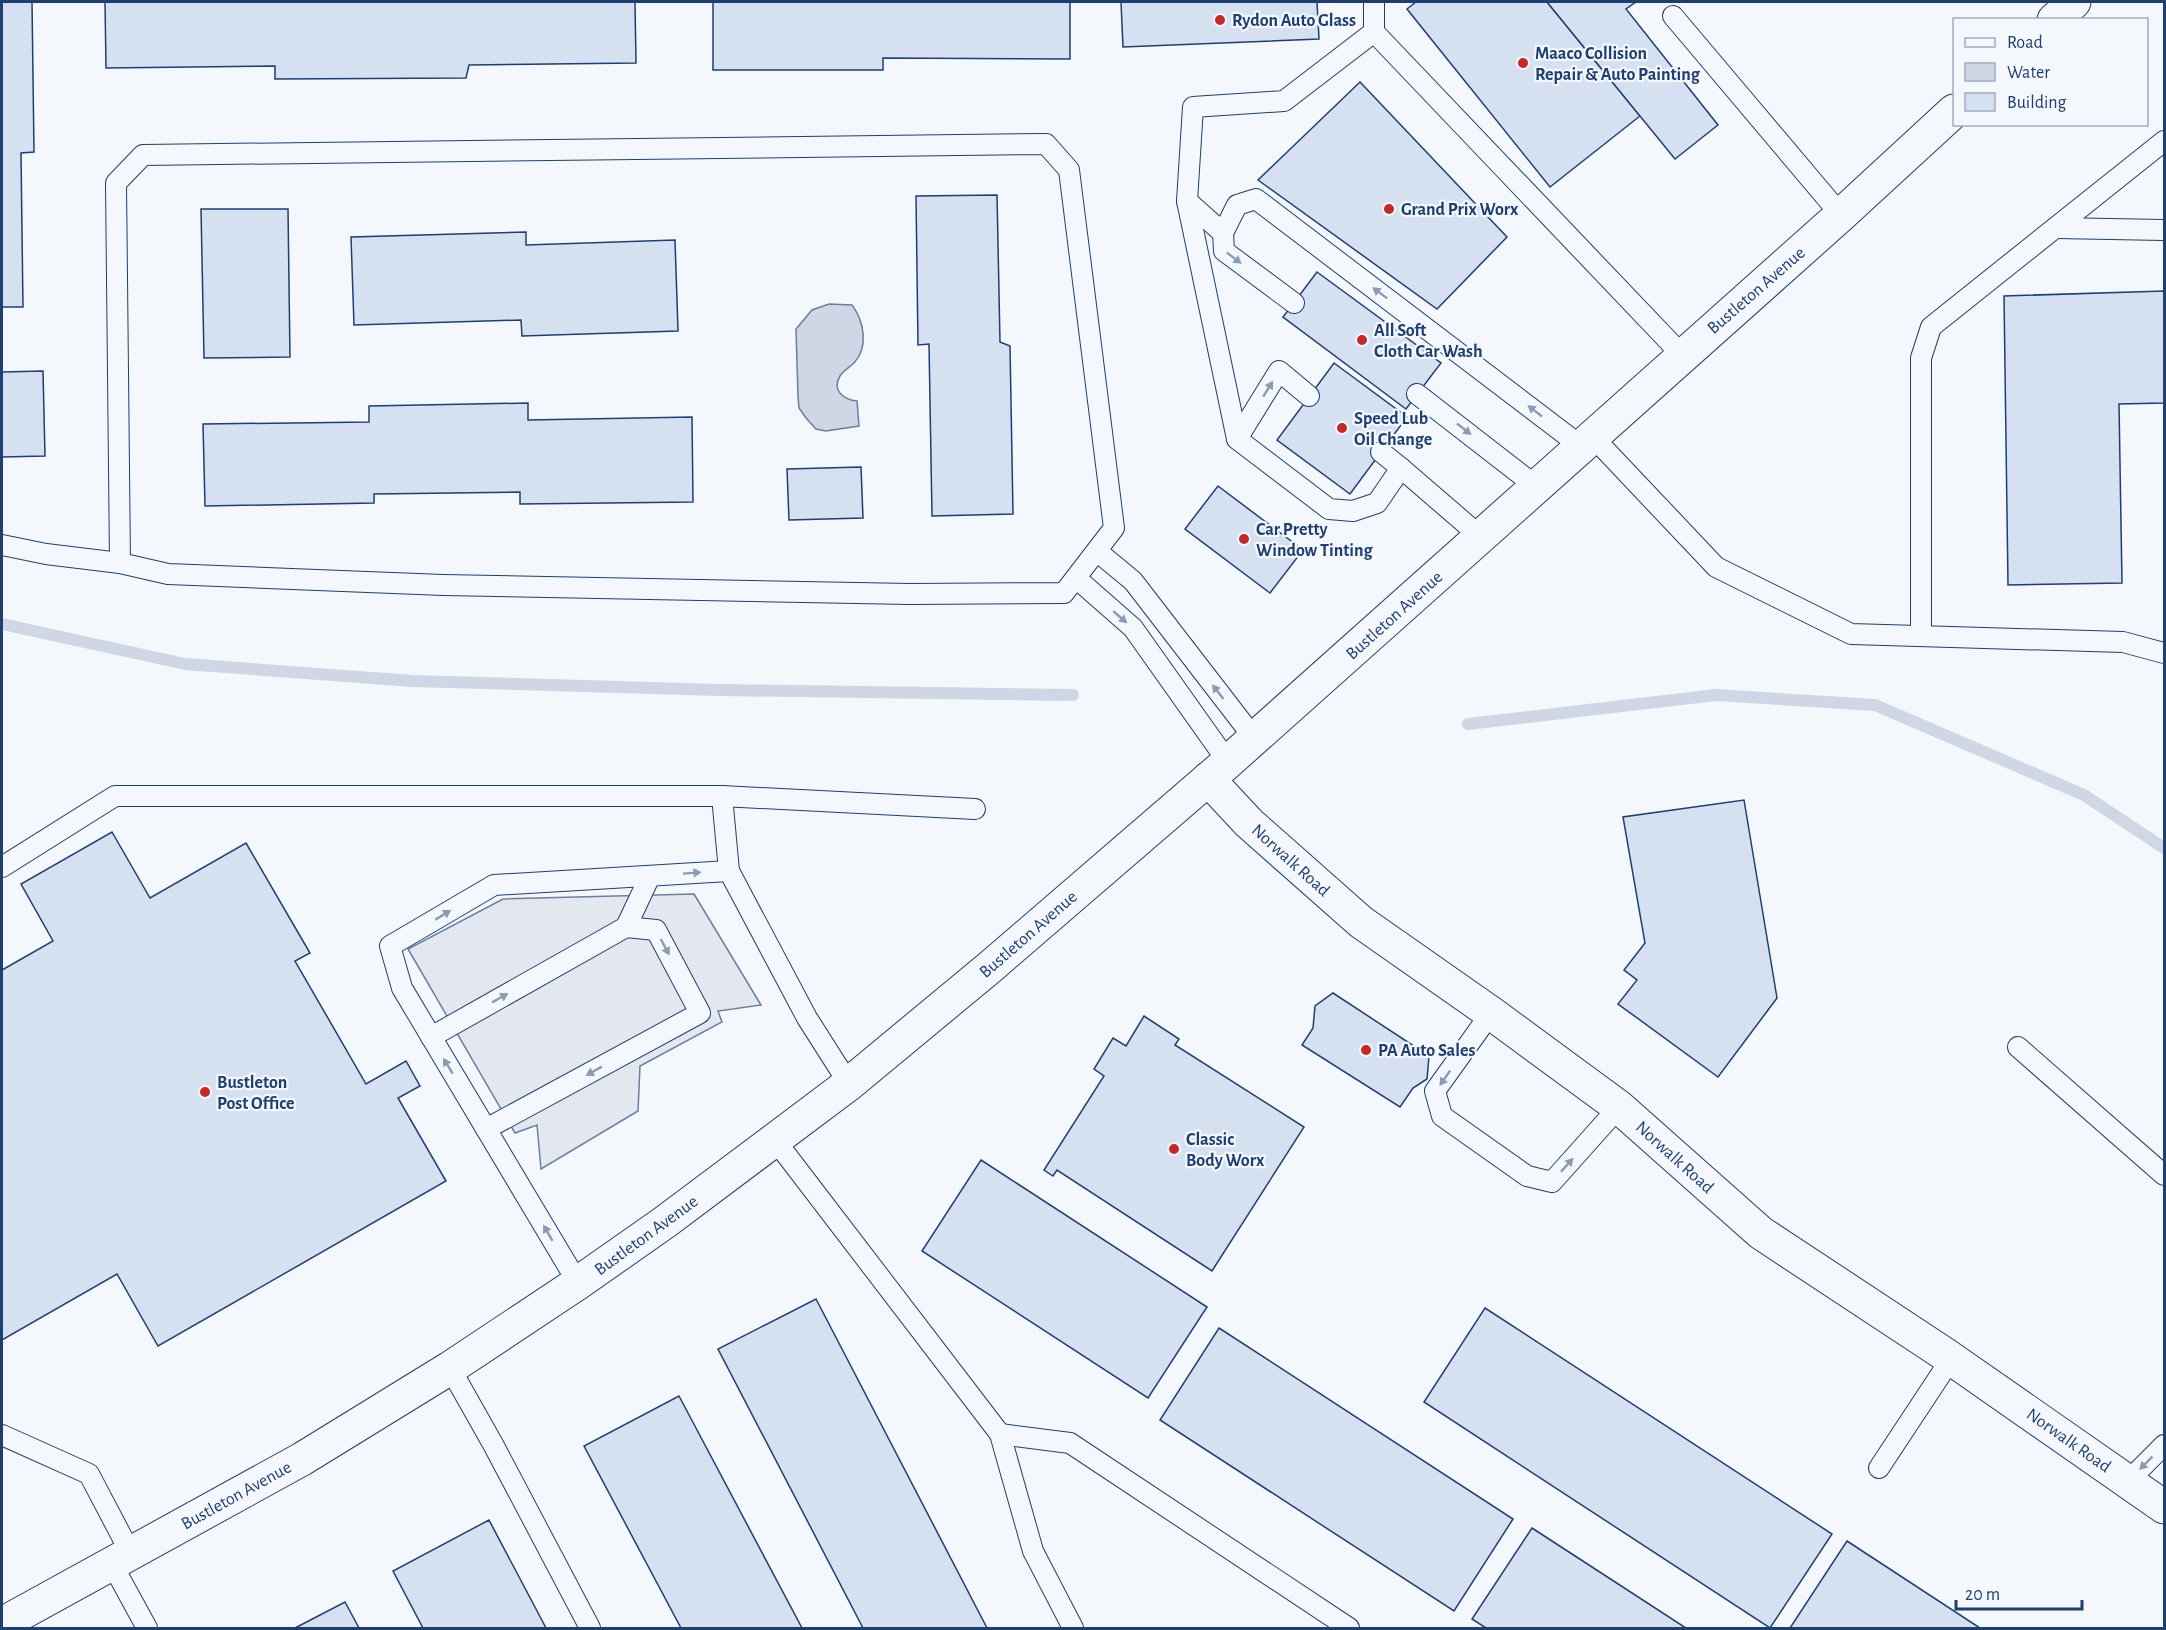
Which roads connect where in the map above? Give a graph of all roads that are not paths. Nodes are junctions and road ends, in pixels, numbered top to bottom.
1 (1374, 2) edge
2 (2074, 2) edge
3 (1673, 16) dead end
4 (2056, 18) edge
5 (1374, 32) junction
6 (1953, 112) edge
7 (2164, 141) edge
8 (1187, 201) junction
9 (1841, 215) junction
10 (2056, 228) junction
11 (2164, 230) edge
12 (1223, 234) junction
13 (1294, 303) dead end
14 (1682, 355) junction
15 (1417, 394) dead end
16 (1310, 396) dead end
17 (1237, 439) junction
18 (1587, 442) junction
19 (1381, 452) dead end
20 (1401, 468) junction
21 (1537, 487) junction
22 (1481, 537) junction
23 (2, 546) edge
24 (1098, 552) junction
25 (120, 563) junction
26 (1076, 578) junction
27 (1921, 636) junction
28 (2164, 653) edge
29 (1254, 738) junction
30 (1218, 770) junction
31 (722, 796) junction
32 (975, 809) dead end
33 (2, 867) edge
34 (729, 871) junction
35 (650, 876) junction
36 (626, 927) junction
37 (1491, 1013) junction
38 (430, 1037) junction
39 (2018, 1047) dead end
40 (849, 1084) junction
41 (1619, 1107) junction
42 (486, 1129) junction
43 (775, 1140) junction
44 (2164, 1175) edge
45 (578, 1283) junction
46 (1951, 1359) junction
47 (450, 1368) junction
48 (1000, 1434) junction
49 (2, 1435) edge
50 (2164, 1445) edge
51 (1879, 1468) dead end
52 (2128, 1481) junction
53 (2164, 1507) edge
54 (122, 1559) junction
55 (2, 1624) edge
56 (147, 1629) edge
57 (590, 1629) edge
58 (1073, 1629) edge
59 (1349, 1629) edge

1 - 5 lane
2 - 4 main road
3 - 9 lane
5 - 8 lane
5 - 14 lane
6 - 9 main road, Bustleton Avenue
7 - 10 lane
8 - 12 lane
8 - 17 lane
9 - 14 main road, Bustleton Avenue
10 - 11 lane
10 - 27 lane
12 -> 13 lane
18 -> 12 lane
14 - 18 main road, Bustleton Avenue
15 -> 21 lane
17 -> 16 lane
17 - 20 lane
18 - 21 main road, Bustleton Avenue
18 - 27 lane
19 - 20 lane
20 - 22 lane
21 - 22 main road, Bustleton Avenue
22 - 29 main road, Bustleton Avenue
23 - 25 lane
24 - 25 lane
24 - 26 lane
29 -> 24 lane
25 - 26 lane
26 -> 30 lane
27 - 28 lane
29 - 30 main road, Bustleton Avenue
30 - 37 main road, Norwalk Road
30 - 40 main road, Bustleton Avenue
31 - 32 lane
31 - 33 lane
31 - 34 lane
35 -> 34 lane
34 - 40 lane
35 - 36 lane
38 -> 35 lane
38 -> 36 lane
36 -> 42 lane
37 - 41 main road, Norwalk Road
37 -> 41 lane
42 -> 38 lane
39 - 44 lane
40 - 43 main road, Bustleton Avenue
41 - 46 main road, Norwalk Road
45 -> 42 lane
43 - 45 main road, Bustleton Avenue
43 - 48 lane
45 - 47 main road, Bustleton Avenue
46 - 51 lane
46 - 52 main road, Norwalk Road
47 - 54 main road, Bustleton Avenue
47 - 57 lane
48 - 58 lane
48 - 59 lane
49 - 54 lane
50 -> 52 lane
52 - 53 main road, Norwalk Road
54 - 55 main road, Bustleton Avenue
54 - 56 lane

